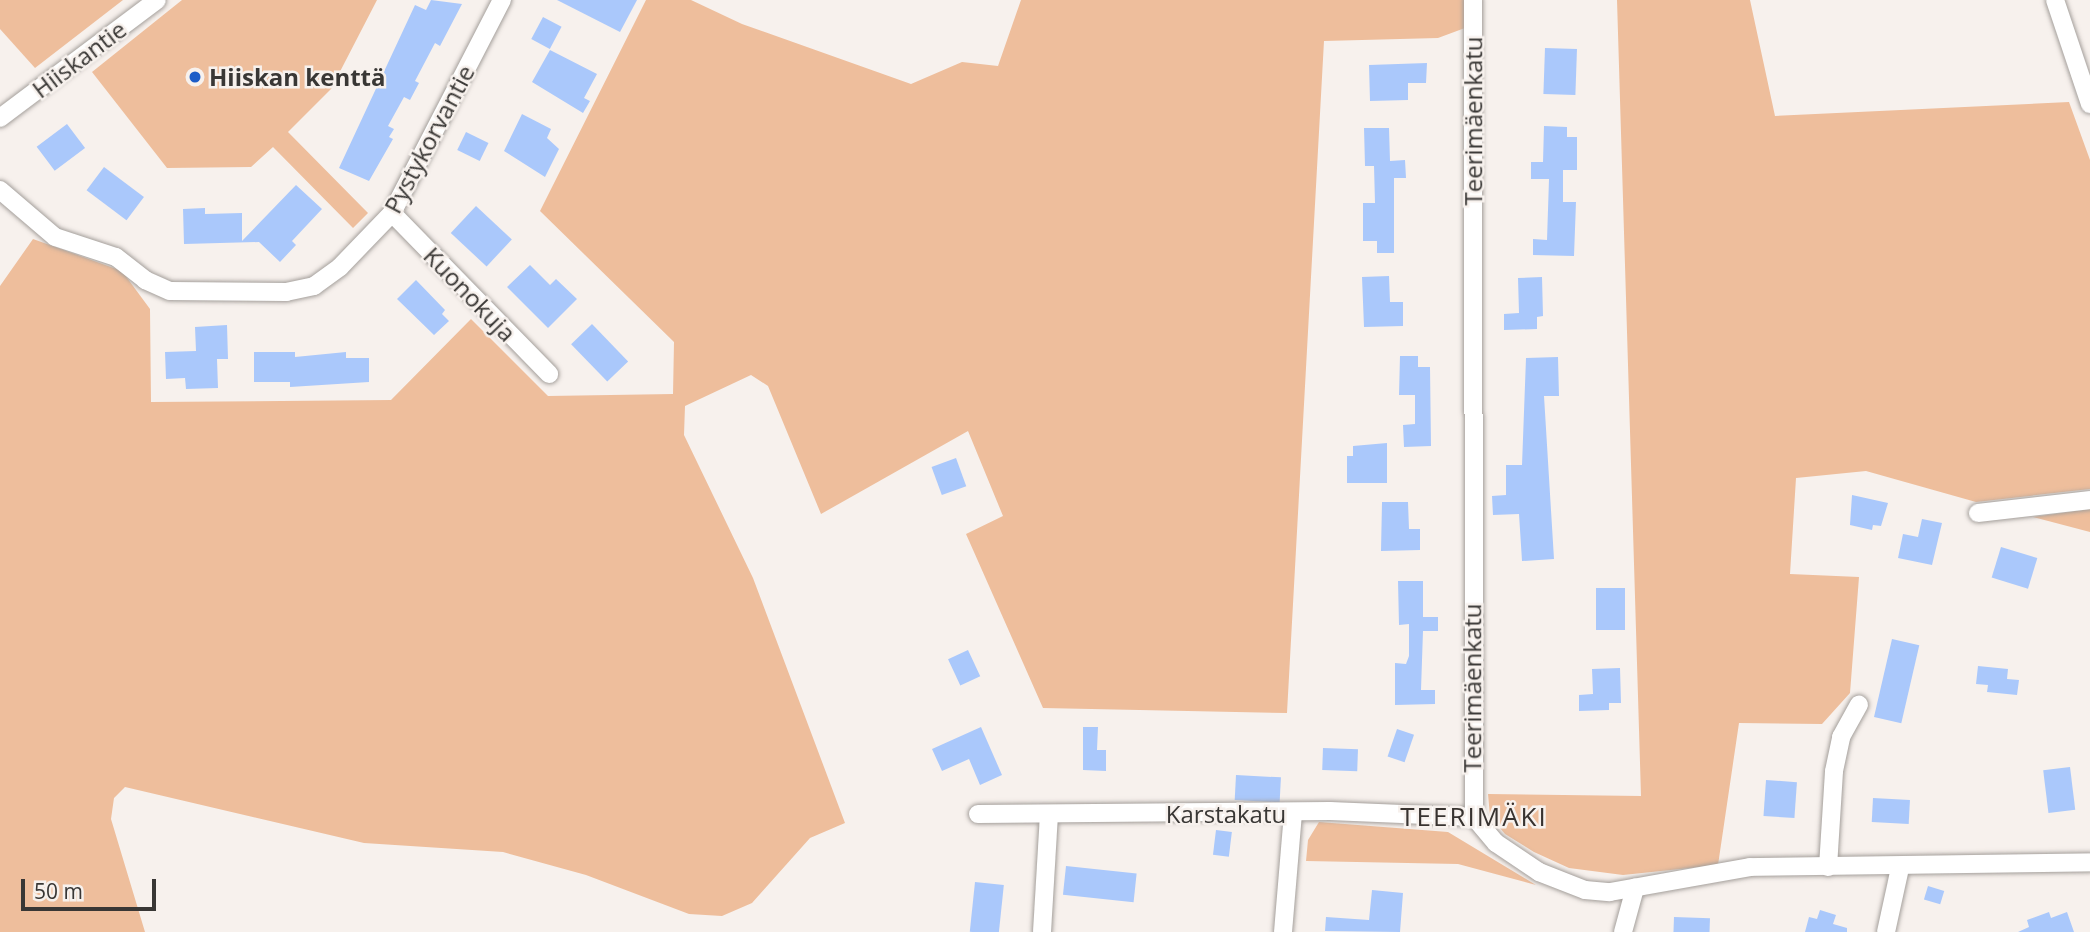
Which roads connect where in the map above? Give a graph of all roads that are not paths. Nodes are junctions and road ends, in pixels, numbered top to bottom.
1 (157, 0) edge
2 (502, 0) edge
3 (1473, 0) edge
4 (2055, 0) edge
5 (2090, 104) edge
6 (0, 118) edge
7 (0, 190) edge
8 (392, 213) junction
9 (549, 374) dead end
10 (2090, 500) edge
11 (1978, 513) dead end
12 (1859, 705) dead end
13 (1293, 813) junction
14 (978, 814) dead end
15 (1049, 814) junction
16 (1474, 817) junction
17 (2090, 862) edge
18 (1828, 867) junction
19 (1900, 868) junction
20 (1635, 888) junction
21 (1042, 932) edge
22 (1283, 932) edge
23 (1623, 932) edge
24 (1886, 932) edge

1 - 6 street, Hiiskantie
2 - 8 street, Pystykorvantie
3 - 16 street, Teerimäenkatu
4 - 5 street
7 - 8 street, Pystykorvantie
8 - 9 street, Kuonokuja
10 - 11 street
12 - 18 street
13 - 15 street, Karstakatu
13 - 16 street, Karstakatu
13 - 22 street
14 - 15 street, Karstakatu
15 - 21 street
16 - 20 street
17 - 19 street
18 - 19 street
18 - 20 street
19 - 24 street
20 - 23 street

